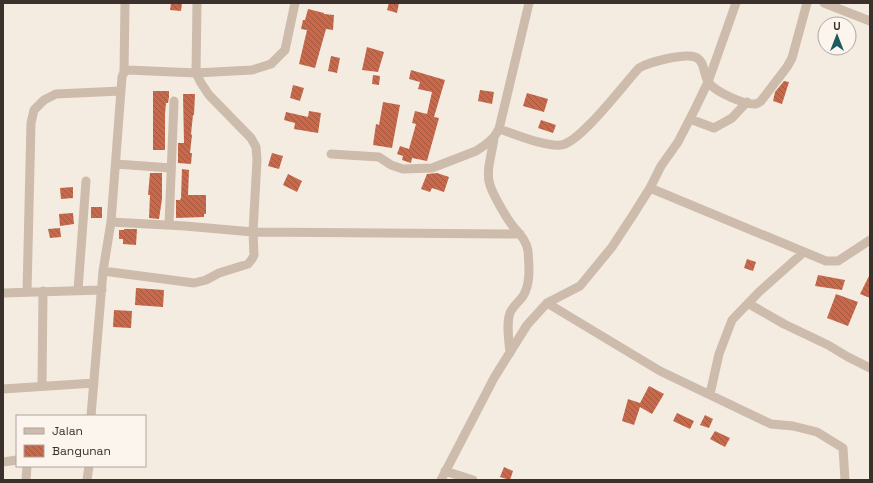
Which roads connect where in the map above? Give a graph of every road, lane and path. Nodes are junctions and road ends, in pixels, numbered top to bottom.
1 (125, 3) edge
2 (197, 3) edge
3 (295, 3) edge
4 (529, 3) edge
5 (736, 3) edge
6 (807, 3) edge
7 (824, 3) edge
8 (870, 21) edge
9 (124, 72) junction
10 (196, 73) junction
11 (708, 82) junction
12 (121, 91) junction
13 (174, 101) dead end
14 (747, 102) junction
15 (690, 119) junction
16 (499, 128) junction
17 (494, 137) junction
18 (331, 154) dead end
19 (116, 164) junction
20 (171, 168) junction
21 (86, 181) dead end
22 (650, 188) junction
23 (111, 222) junction
24 (169, 225) junction
25 (253, 232) junction
26 (520, 234) junction
27 (870, 240) edge
28 (804, 252) junction
29 (103, 271) junction
30 (78, 290) junction
31 (102, 290) junction
32 (44, 291) junction
33 (27, 292) junction
34 (3, 293) edge
35 (750, 302) junction
36 (547, 303) junction
37 (510, 353) junction
38 (870, 368) edge
39 (94, 382) junction
40 (42, 386) junction
41 (3, 389) edge
42 (710, 394) junction
43 (91, 415) edge
44 (16, 460) edge
45 (3, 462) edge
46 (26, 467) edge
47 (89, 467) edge
48 (445, 471) junction
49 (26, 480) edge
50 (87, 480) edge
51 (440, 480) edge
52 (473, 480) edge
53 (845, 480) edge

1 - 9 street
2 - 10 street
3 - 10 street
4 - 16 street
5 - 11 street
6 - 14 street
7 - 8 street
9 - 10 street
9 - 12 street
10 - 25 street
11 - 14 street
11 - 15 street
11 - 16 street
12 - 19 street
12 - 33 street
13 - 20 street
14 - 15 street
15 - 22 street
16 - 17 street
17 - 18 street
17 - 26 street
19 - 20 street
19 - 23 street
20 - 24 street
21 - 30 street
22 - 28 street
22 - 36 street
23 - 24 street
23 - 29 street
24 - 25 street
25 - 26 street
25 - 29 street
26 - 37 street
27 - 28 street
28 - 35 street
29 - 31 street
30 - 31 street
30 - 32 street
31 - 39 street
32 - 33 street
32 - 40 street
33 - 34 street
35 - 38 street
35 - 42 street
36 - 37 street
36 - 42 street
37 - 48 street
39 - 40 street
39 - 43 street
40 - 41 street
42 - 53 street
44 - 45 street
46 - 49 street
47 - 50 street
48 - 51 street
48 - 52 street

